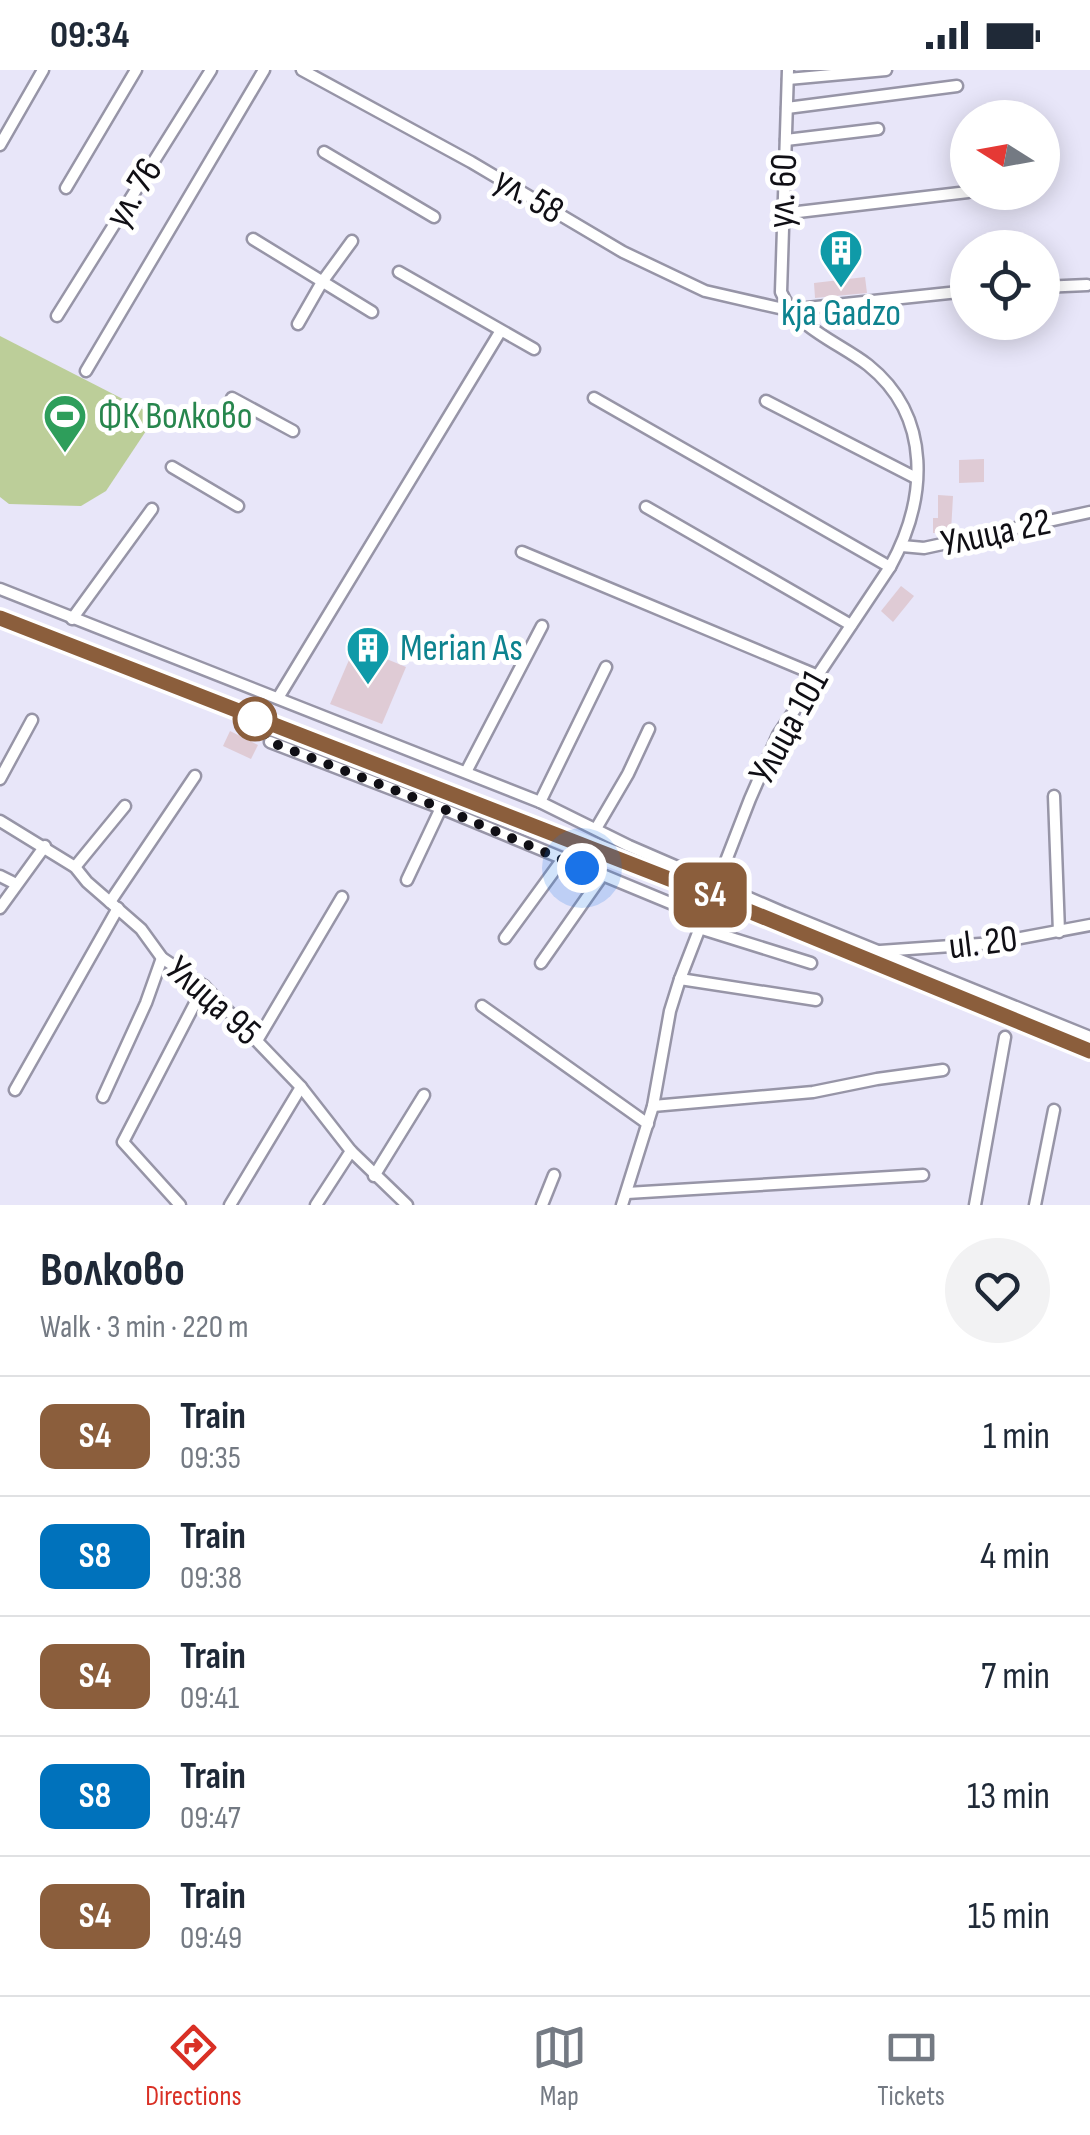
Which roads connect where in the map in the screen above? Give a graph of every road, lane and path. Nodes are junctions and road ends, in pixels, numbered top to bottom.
1 (42, 70) edge
2 (136, 70) edge
3 (211, 70) edge
4 (264, 70) edge
5 (302, 70) edge
6 (886, 70) edge
7 (788, 74) edge
8 (956, 86) dead end
9 (787, 108) junction
10 (878, 129) dead end
11 (786, 140) junction
12 (0, 145) edge
13 (324, 152) dead end
14 (66, 188) dead end
15 (950, 194) edge
16 (781, 214) junction
17 (434, 218) dead end
18 (254, 239) dead end
19 (352, 242) dead end
20 (398, 272) dead end
21 (322, 282) junction
22 (1087, 285) dead end
23 (1060, 287) edge
24 (950, 293) edge
25 (788, 310) junction
26 (372, 312) dead end
27 (58, 316) dead end
28 (298, 324) dead end
29 (500, 332) junction
30 (534, 350) dead end
31 (86, 372) dead end
32 (232, 398) dead end
33 (594, 398) dead end
34 (766, 401) dead end
35 (293, 431) dead end
36 (172, 467) dead end
37 (916, 478) junction
38 (238, 506) dead end
39 (646, 507) dead end
40 (152, 509) dead end
41 (1090, 512) edge
42 (902, 546) junction
43 (522, 552) dead end
44 (890, 568) junction
45 (0, 589) edge
46 (72, 619) junction
47 (542, 626) dead end
48 (851, 626) junction
49 (606, 667) dead end
50 (816, 675) junction
51 (278, 698) junction
52 (32, 720) dead end
53 (648, 729) dead end
54 (270, 742) dead end
55 (466, 772) junction
56 (195, 776) dead end
57 (0, 780) edge
58 (1054, 796) dead end
59 (540, 802) junction
60 (124, 806) dead end
61 (441, 808) junction
62 (0, 821) edge
63 (597, 827) junction
64 (45, 846) junction
65 (562, 860) junction
66 (75, 867) junction
67 (0, 876) edge
68 (602, 876) junction
69 (406, 880) dead end
70 (718, 883) junction
71 (16, 884) junction
72 (342, 897) dead end
73 (114, 905) junction
74 (0, 908) edge
75 (702, 922) junction
76 (1090, 925) edge
77 (1059, 932) junction
78 (505, 938) dead end
79 (874, 952) junction
80 (162, 958) junction
81 (541, 963) dead end
82 (810, 963) dead end
83 (680, 979) junction
84 (204, 986) junction
85 (816, 1000) dead end
86 (482, 1006) dead end
87 (1005, 1037) dead end
88 (1090, 1038) edge
89 (258, 1039) junction
90 (943, 1070) dead end
91 (300, 1087) junction
92 (15, 1090) dead end
93 (424, 1095) dead end
94 (104, 1098) dead end
95 (653, 1106) junction
96 (1054, 1110) dead end
97 (648, 1124) junction
98 (351, 1151) junction
99 (554, 1175) dead end
100 (923, 1175) dead end
101 (374, 1176) junction
102 (625, 1199) edge
103 (180, 1205) edge
104 (230, 1205) edge
105 (316, 1205) edge
106 (407, 1205) edge
107 (542, 1205) edge
108 (975, 1205) edge
109 (1035, 1205) edge

1 - 12 street
2 - 14 street
3 - 27 street, ул. 76
4 - 31 street
5 - 25 street, ул. 58
6 - 7 street
7 - 9 street, ул. 60
8 - 9 street
9 - 11 street, ул. 60
10 - 11 street
11 - 16 street, ул. 60
13 - 17 street
15 - 16 street
16 - 25 street, ул. 60
18 - 21 street
19 - 21 street
20 - 29 street
21 - 26 street
21 - 28 street
22 - 23 street
24 - 25 street
25 - 37 street, Улица 101
29 - 30 street
29 - 51 street
32 - 35 street
33 - 44 street
34 - 37 street
36 - 38 street
37 - 42 street, Улица 101
39 - 48 street
40 - 46 street
41 - 42 street, Улица 22
42 - 44 street, Улица 101
43 - 50 street
44 - 48 street, Улица 101
45 - 46 street
46 - 51 street
47 - 55 street
48 - 50 street, Улица 101
49 - 59 street
50 - 70 street, Улица 101
51 - 55 street
52 - 57 street
53 - 63 street
54 - 61 street
55 - 59 street
56 - 73 street
58 - 77 street
59 - 63 street
60 - 66 street
61 - 65 street
61 - 69 street
62 - 64 street, Улица 95
63 - 70 street
64 - 66 street, Улица 95
64 - 71 street
65 - 68 street
65 - 78 street
66 - 73 street, Улица 95
67 - 71 street
68 - 75 street
68 - 81 street
70 - 75 street, Улица 101
70 - 79 street
71 - 74 street
72 - 89 street
73 - 80 street, Улица 95
73 - 92 street
75 - 82 street
75 - 83 street, Улица 101
76 - 77 street, ul. 20
77 - 79 street, ul. 20
79 - 88 street
80 - 84 street, Улица 95
80 - 94 street
83 - 85 street
83 - 95 street, Улица 101
84 - 89 street, Улица 95
84 - 103 street
86 - 97 street
87 - 108 street
89 - 91 street, Улица 95
90 - 95 street
91 - 98 street, Улица 95
91 - 104 street
93 - 101 street
95 - 97 street, Улица 101
96 - 109 street
97 - 102 street, Улица 101
98 - 101 street, Улица 95
98 - 105 street
99 - 107 street
100 - 102 street
101 - 106 street, Улица 95

